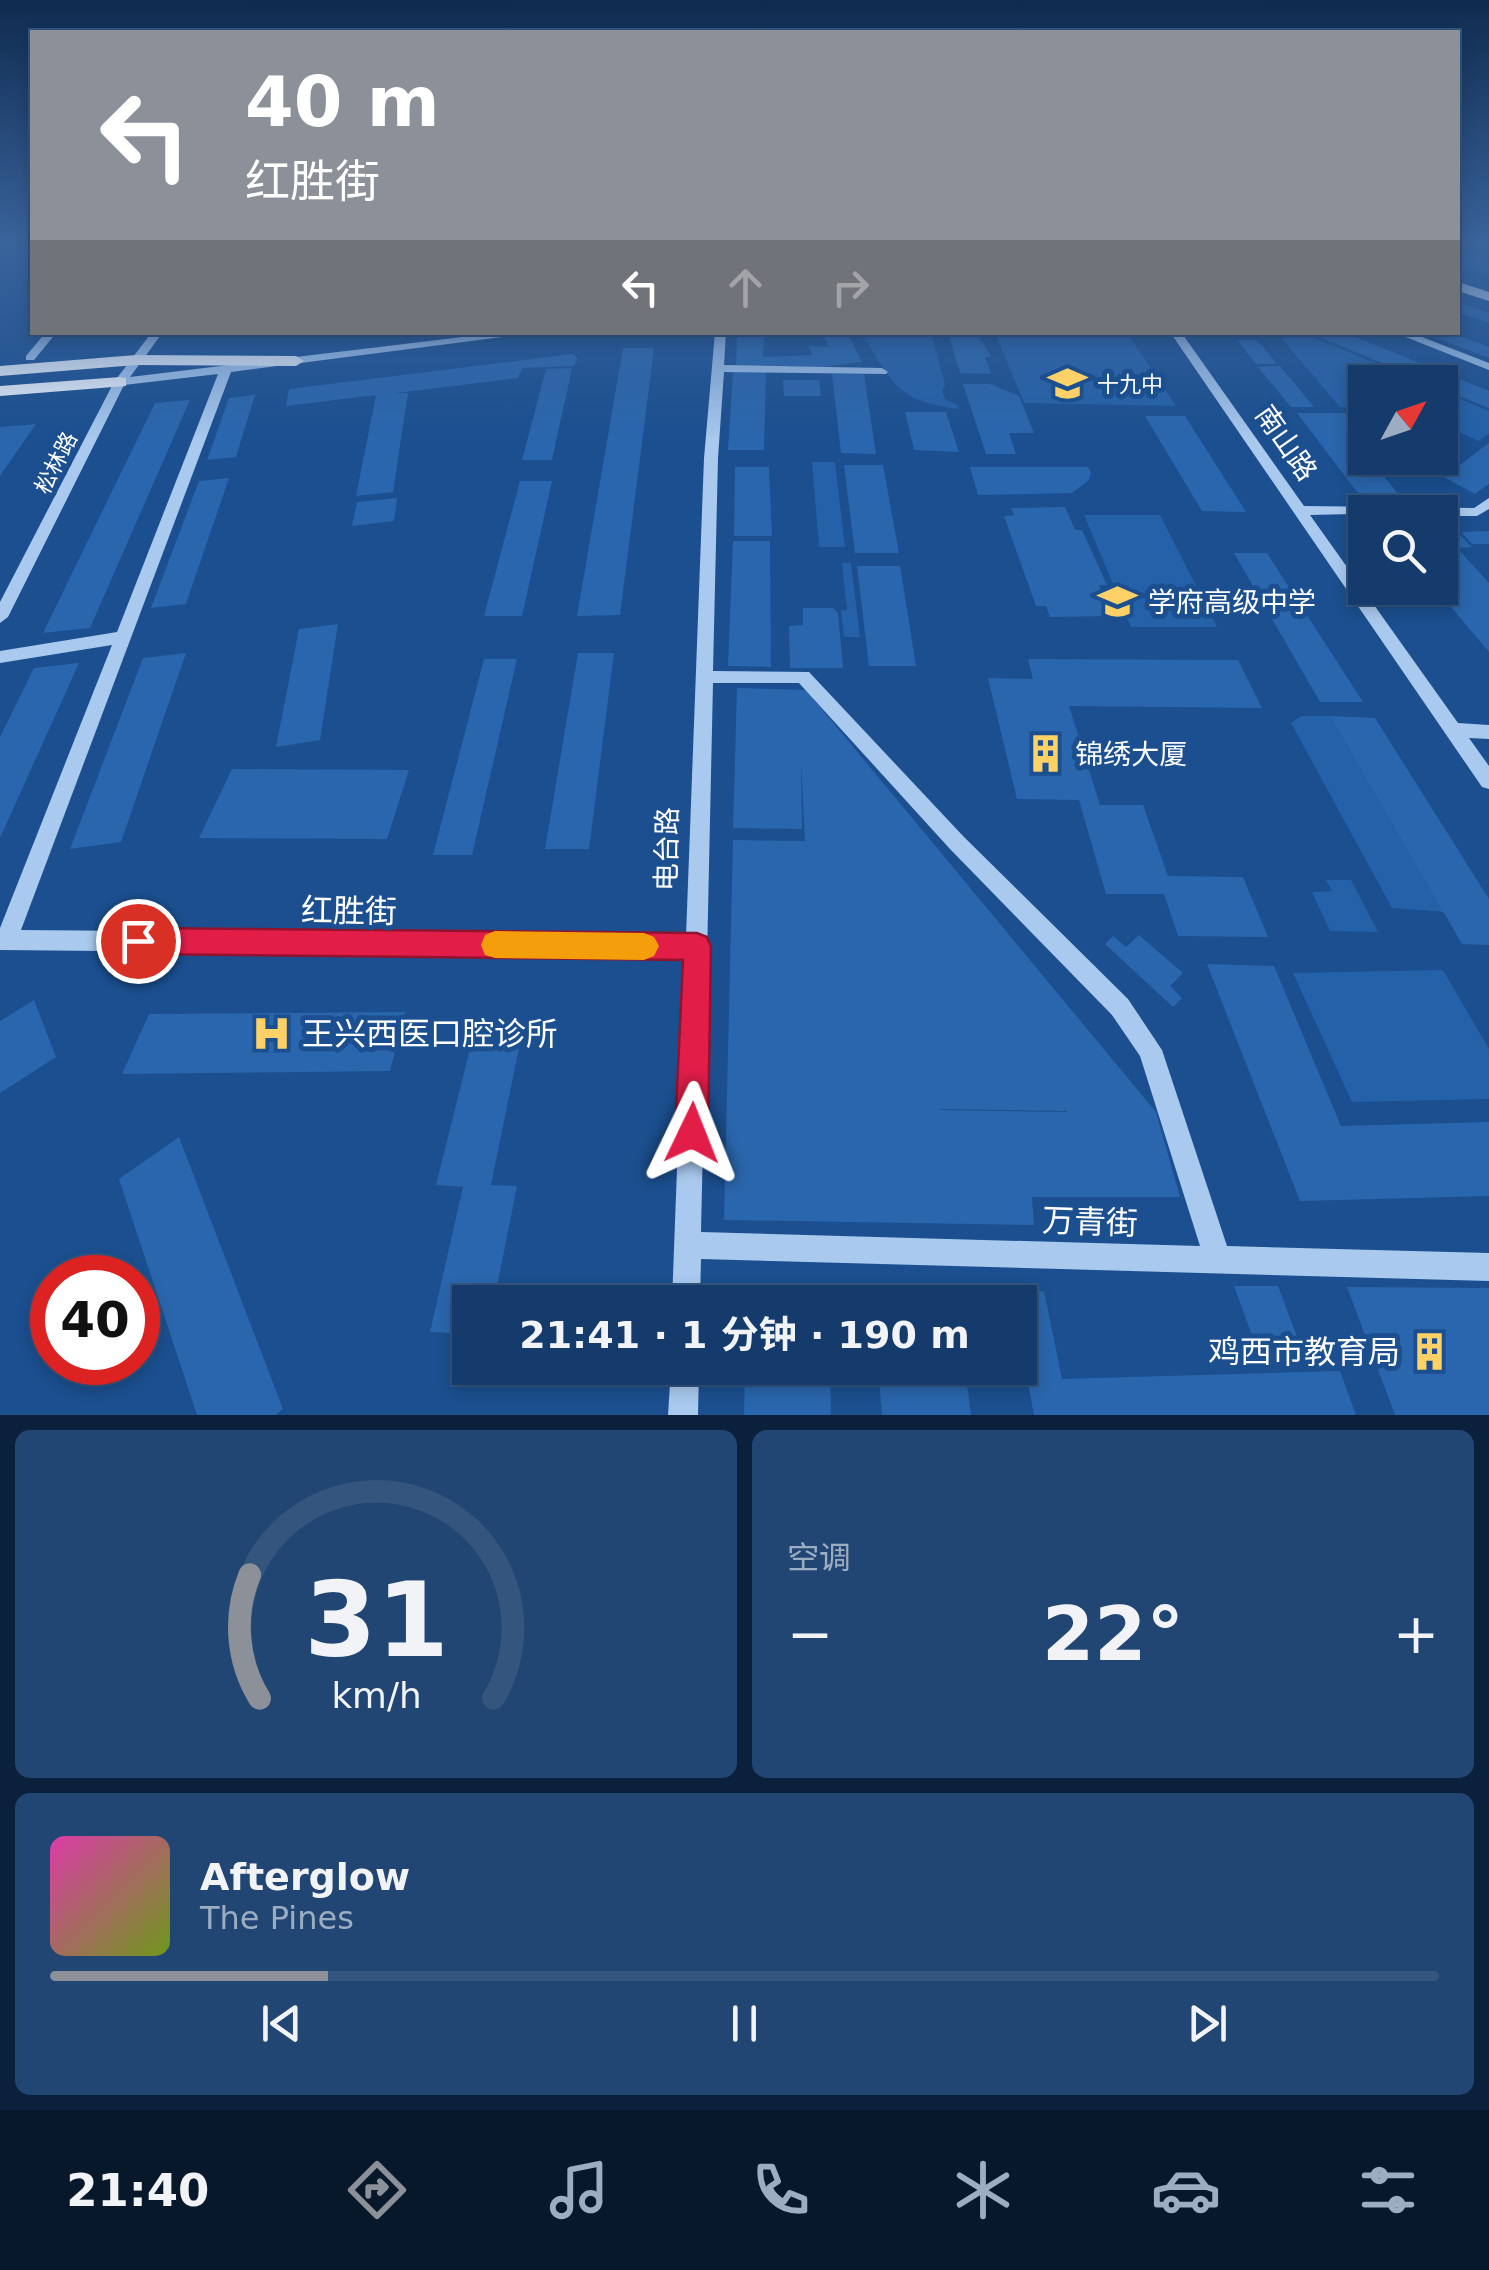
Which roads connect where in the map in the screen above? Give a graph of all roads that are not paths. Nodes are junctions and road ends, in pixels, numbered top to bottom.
1 (49, 335) edge
2 (156, 335) edge
3 (511, 335) edge
4 (721, 335) edge
5 (1177, 335) edge
6 (1406, 335) edge
7 (30, 358) dead end
8 (136, 360) junction
9 (296, 361) junction
10 (1489, 367) edge
11 (718, 368) junction
12 (226, 369) junction
13 (0, 371) edge
14 (882, 372) dead end
15 (120, 382) junction
16 (0, 391) edge
17 (1489, 502) edge
18 (1300, 510) junction
19 (0, 617) edge
20 (122, 637) junction
21 (0, 657) edge
22 (704, 678) junction
23 (1453, 730) junction
24 (1489, 732) edge
25 (1489, 781) edge
26 (3, 940) edge
27 (697, 947) junction
28 (688, 1245) junction
29 (1218, 1261) junction
30 (1489, 1267) edge
31 (687, 1285) edge
32 (684, 1385) edge
33 (683, 1415) edge

1 - 7 street
2 - 8 street, 松林路
3 - 9 street
4 - 11 street, 电台路
5 - 18 street, 南山路
6 - 10 street
8 - 9 main road
8 - 13 main road
8 - 15 street, 松林路
9 - 12 street
11 - 14 street
11 - 22 street, 电台路
12 - 15 street
12 - 20 street
15 - 16 main road
15 - 19 street, 松林路
17 - 18 street
18 - 23 street, 南山路
20 - 21 street
20 - 26 street
22 - 27 street, 电台路
22 - 29 street
23 - 24 street
23 - 25 street, 南山路
26 - 27 street, 红胜街
27 - 28 street, 电台路
28 - 29 street, 万青街
28 - 31 street, 电台路
29 - 30 street, 万青街
32 - 33 street

